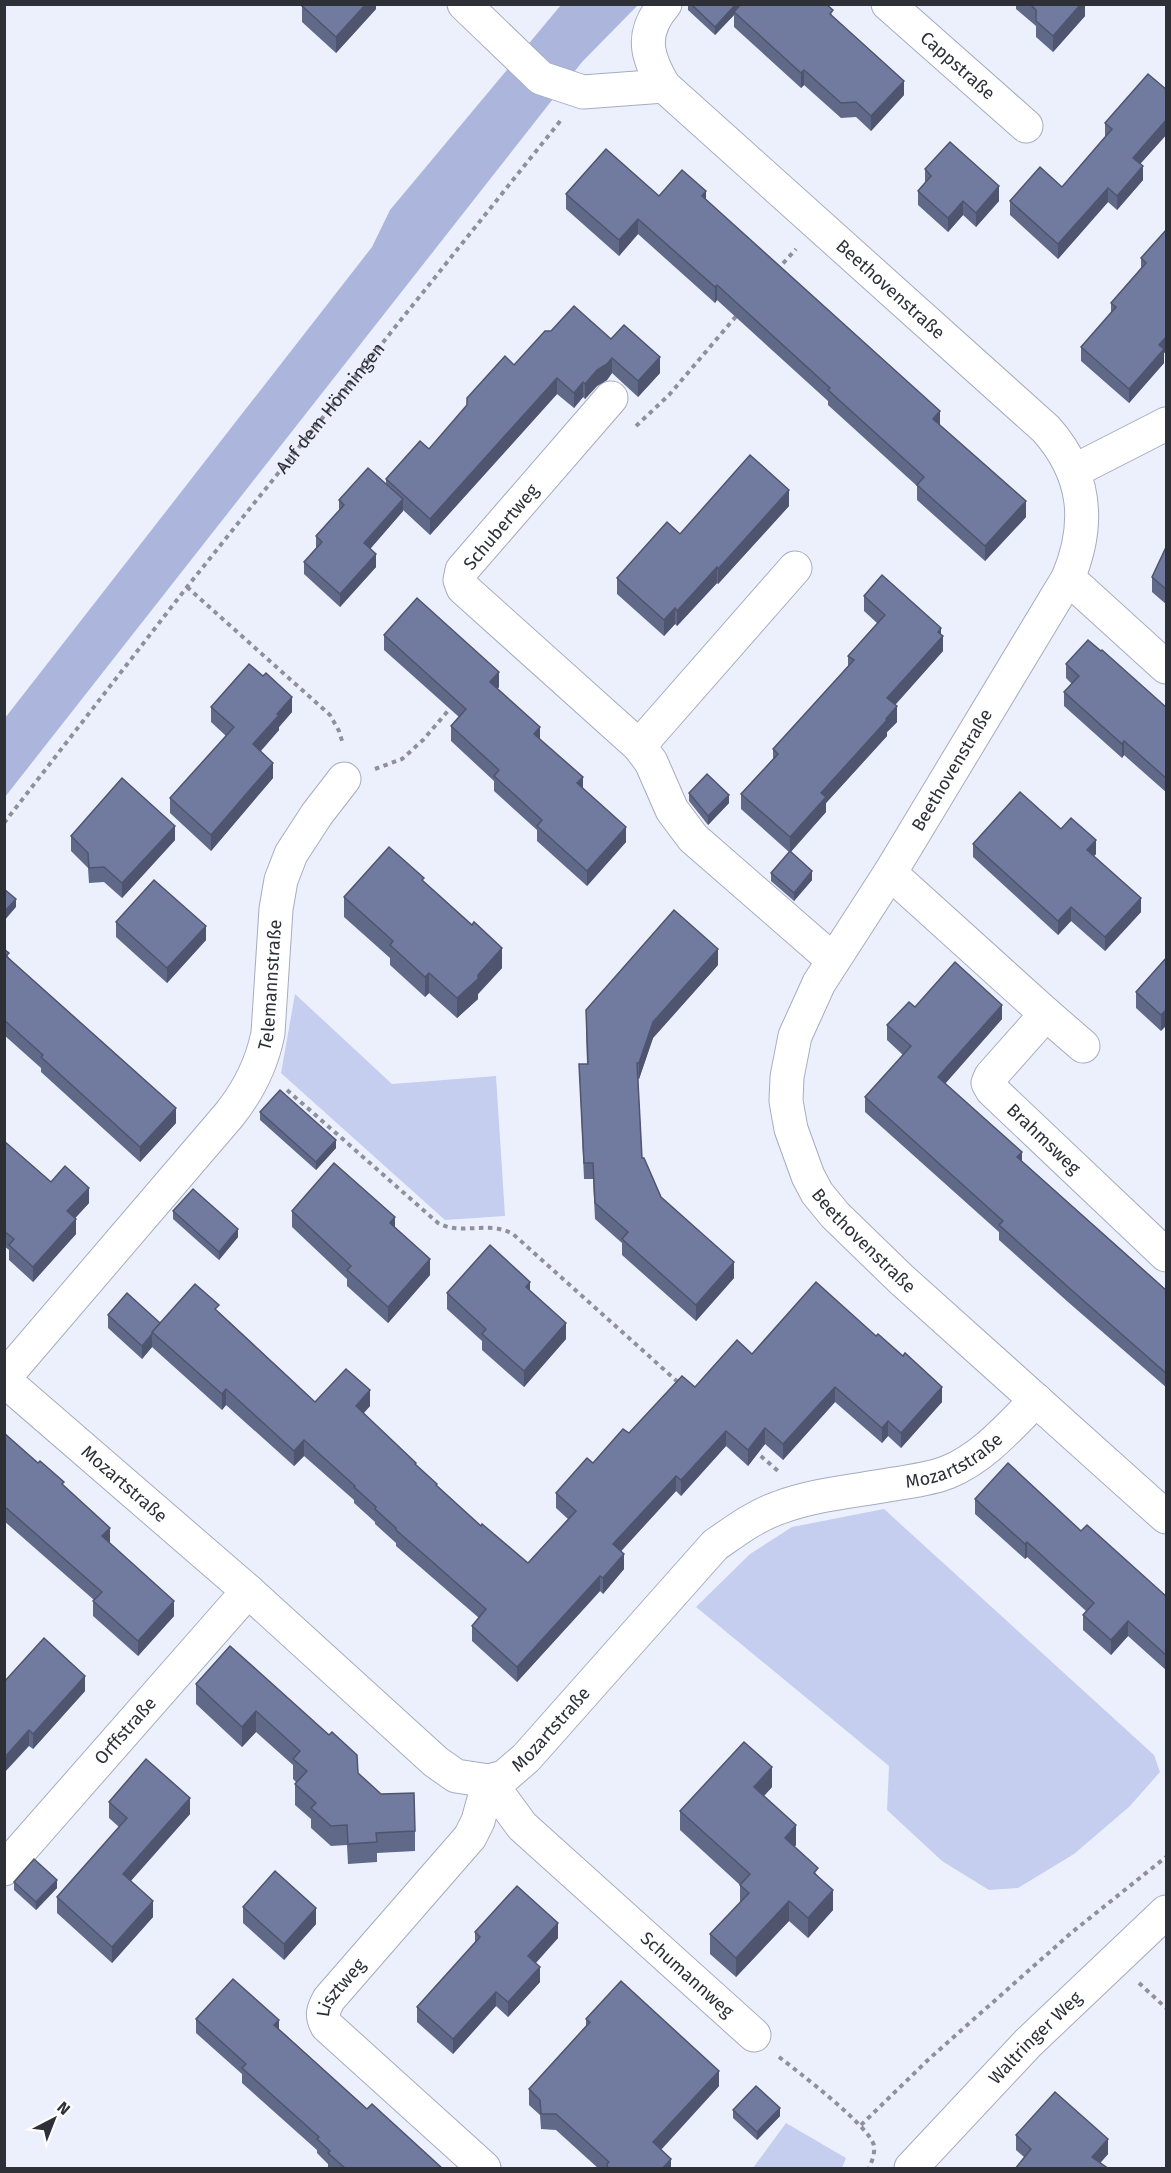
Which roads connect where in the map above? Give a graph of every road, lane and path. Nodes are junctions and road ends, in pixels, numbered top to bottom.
1 (464, 4) edge
2 (665, 4) edge
3 (888, 4) edge
4 (664, 86) junction
5 (583, 92) junction
6 (1026, 126) dead end
7 (818, 223) junction
8 (774, 273) edge
9 (745, 307) edge
10 (611, 398) dead end
11 (1167, 424) edge
12 (628, 433) dead end
13 (1074, 471) junction
14 (795, 568) dead end
15 (1068, 578) junction
16 (187, 587) junction
17 (1167, 667) edge
18 (454, 705) edge
19 (639, 746) junction
20 (344, 779) junction
21 (4, 823) edge
22 (890, 873) junction
23 (833, 960) junction
24 (1046, 1014) junction
25 (1083, 1046) dead end
26 (259, 1066) junction
27 (1167, 1255) edge
28 (4, 1379) edge
29 (687, 1390) edge
30 (1036, 1400) junction
31 (748, 1444) edge
32 (809, 1499) junction
33 (1167, 1517) edge
34 (248, 1591) junction
35 (489, 1781) junction
36 (1167, 1857) edge
37 (4, 1869) edge
38 (1167, 1912) edge
39 (754, 2035) joint
40 (861, 2125) junction
41 (484, 2169) edge
42 (869, 2169) edge
43 (911, 2169) edge

1 - 5 street
2 - 4 street, Beethovenstraße
3 - 6 street, Cappstraße
4 - 5 street
4 - 7 street, Beethovenstraße
5 - 16 path, Auf dem Hönningen
7 - 8 path
7 - 13 street, Beethovenstraße
9 - 12 path
10 - 19 street, Schubertweg
11 - 13 street
13 - 15 street, Beethovenstraße
14 - 19 street
15 - 17 street
15 - 22 street, Beethovenstraße
16 - 20 path
16 - 21 path, Auf dem Hönningen
18 - 20 path
19 - 23 street, Schubertweg
20 - 26 street, Telemannstraße
22 - 23 street, Beethovenstraße
22 - 24 street
23 - 30 street, Beethovenstraße
24 - 25 street
24 - 27 street, Brahmsweg
26 - 28 street, Telemannstraße
26 - 29 path
28 - 34 street, Mozartstraße
30 - 32 street, Mozartstraße
30 - 33 street, Beethovenstraße
31 - 32 path
32 - 35 street, Mozartstraße
34 - 35 street, Mozartstraße
34 - 37 street, Orffstraße
35 - 39 street, Schumannweg
35 - 41 street, Lisztweg
36 - 40 path
38 - 43 street, Waltringer Weg
39 - 40 path
40 - 42 path

